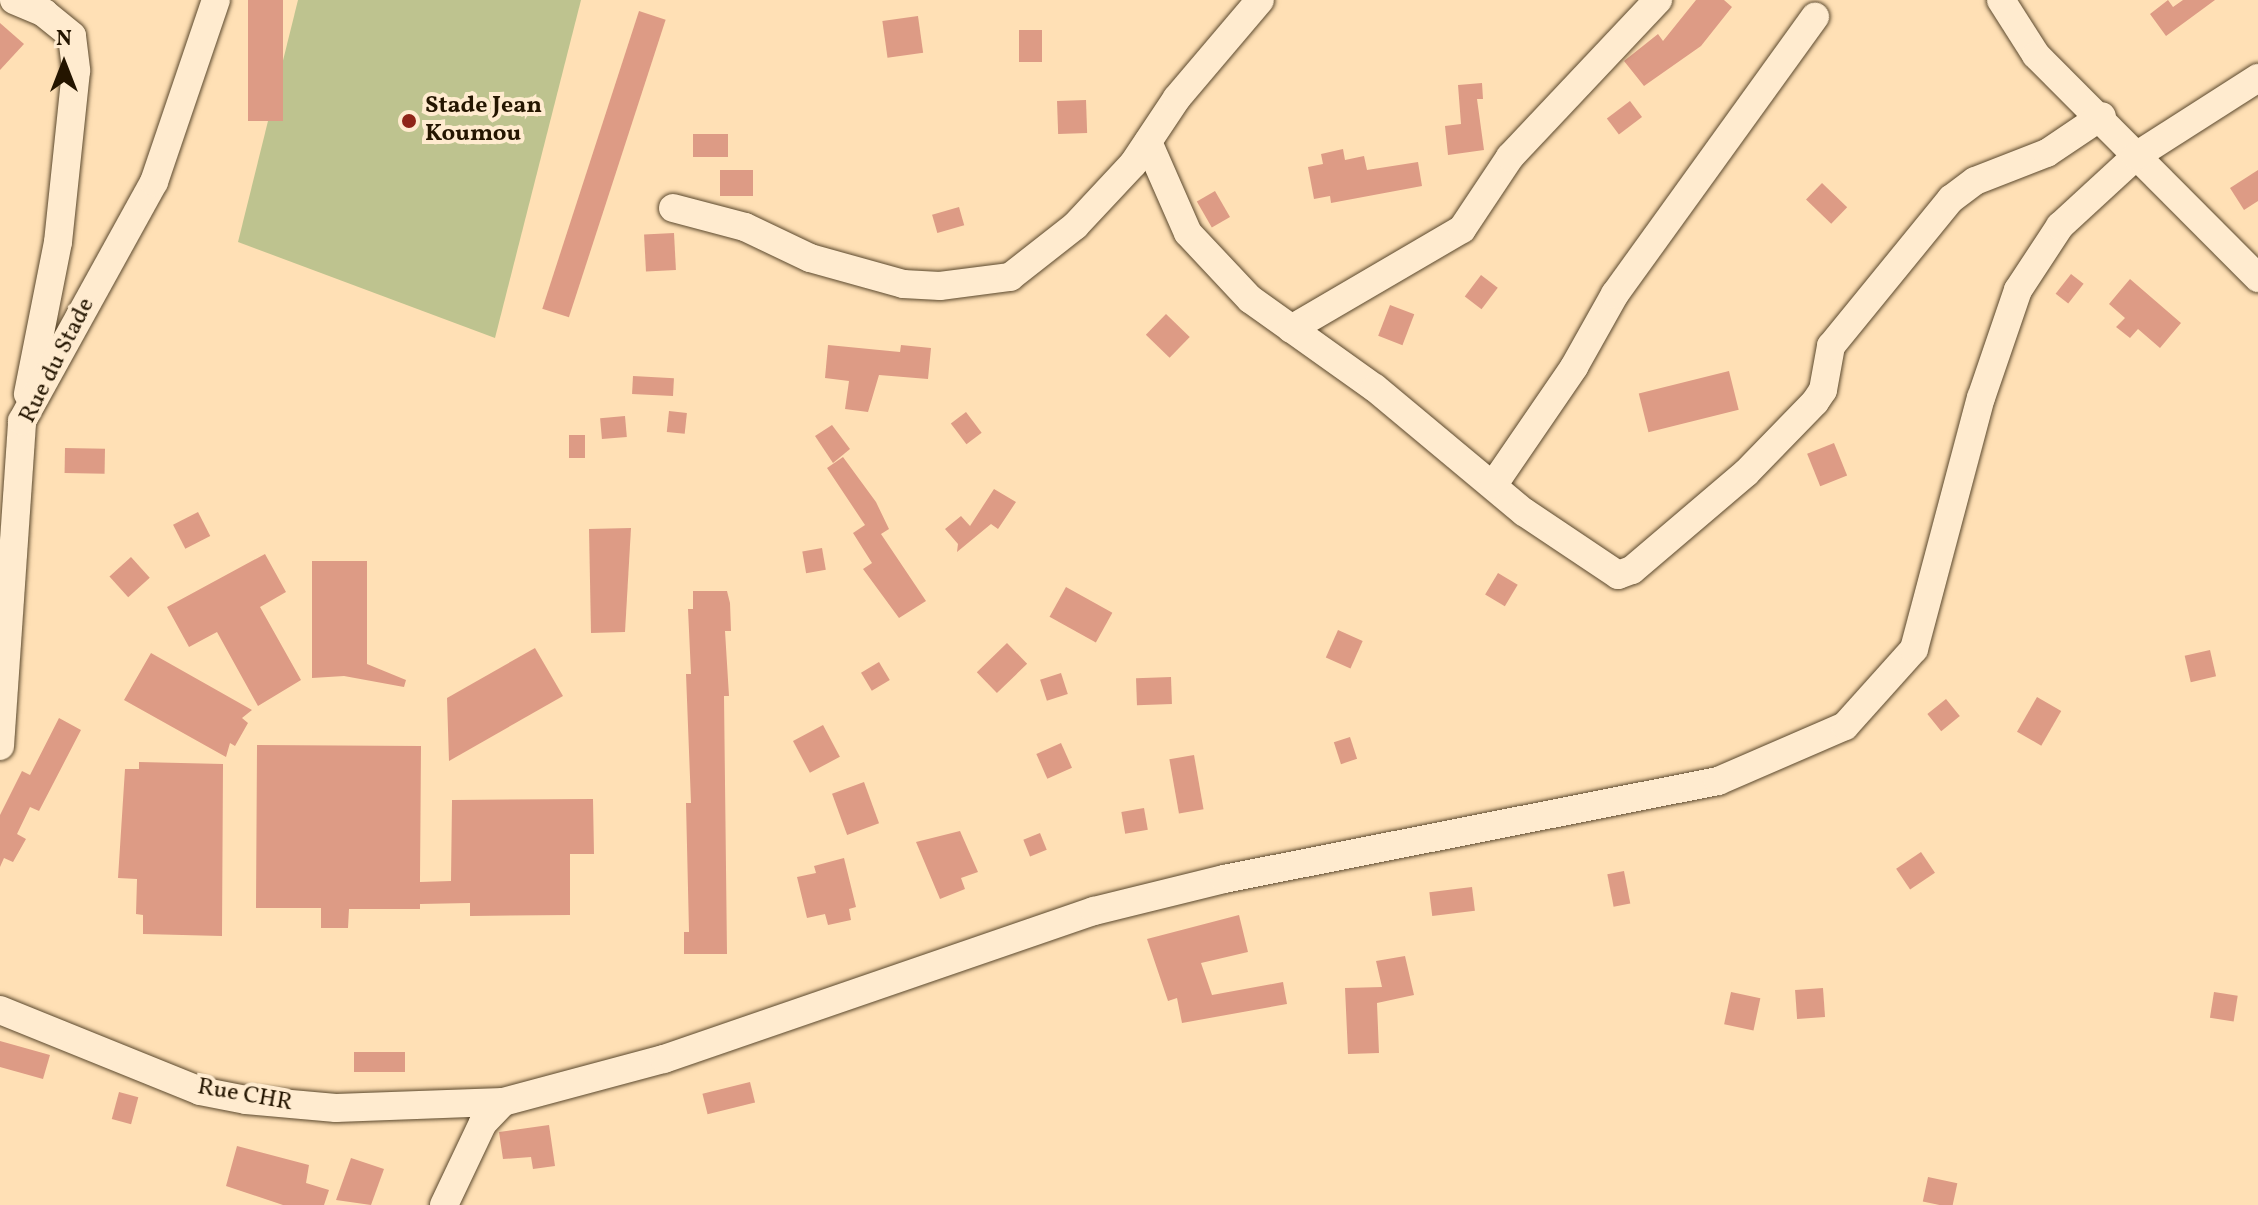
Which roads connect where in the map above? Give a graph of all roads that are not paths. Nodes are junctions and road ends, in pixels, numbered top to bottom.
1 (14, 0) edge
2 (216, 0) edge
3 (1260, 0) edge
4 (1658, 0) edge
5 (2001, 0) edge
6 (1815, 17) dead end
7 (2258, 78) edge
8 (2102, 116) junction
9 (2136, 156) junction
10 (1146, 158) junction
11 (673, 208) dead end
12 (2258, 278) edge
13 (1291, 329) junction
14 (22, 421) junction
15 (1494, 484) junction
16 (0, 746) edge
17 (0, 1010) edge
18 (503, 1102) junction
19 (444, 1205) edge

1 - 14 street
2 - 14 street, Rue du Stade
3 - 10 street
4 - 13 street
5 - 8 street
6 - 15 street
7 - 9 street, Rue CHR
8 - 9 street
8 - 15 street
9 - 12 street
9 - 18 street, Rue CHR
10 - 11 street
10 - 13 street
13 - 15 street
14 - 16 street, Rue du Stade
17 - 18 street, Rue CHR
18 - 19 street

